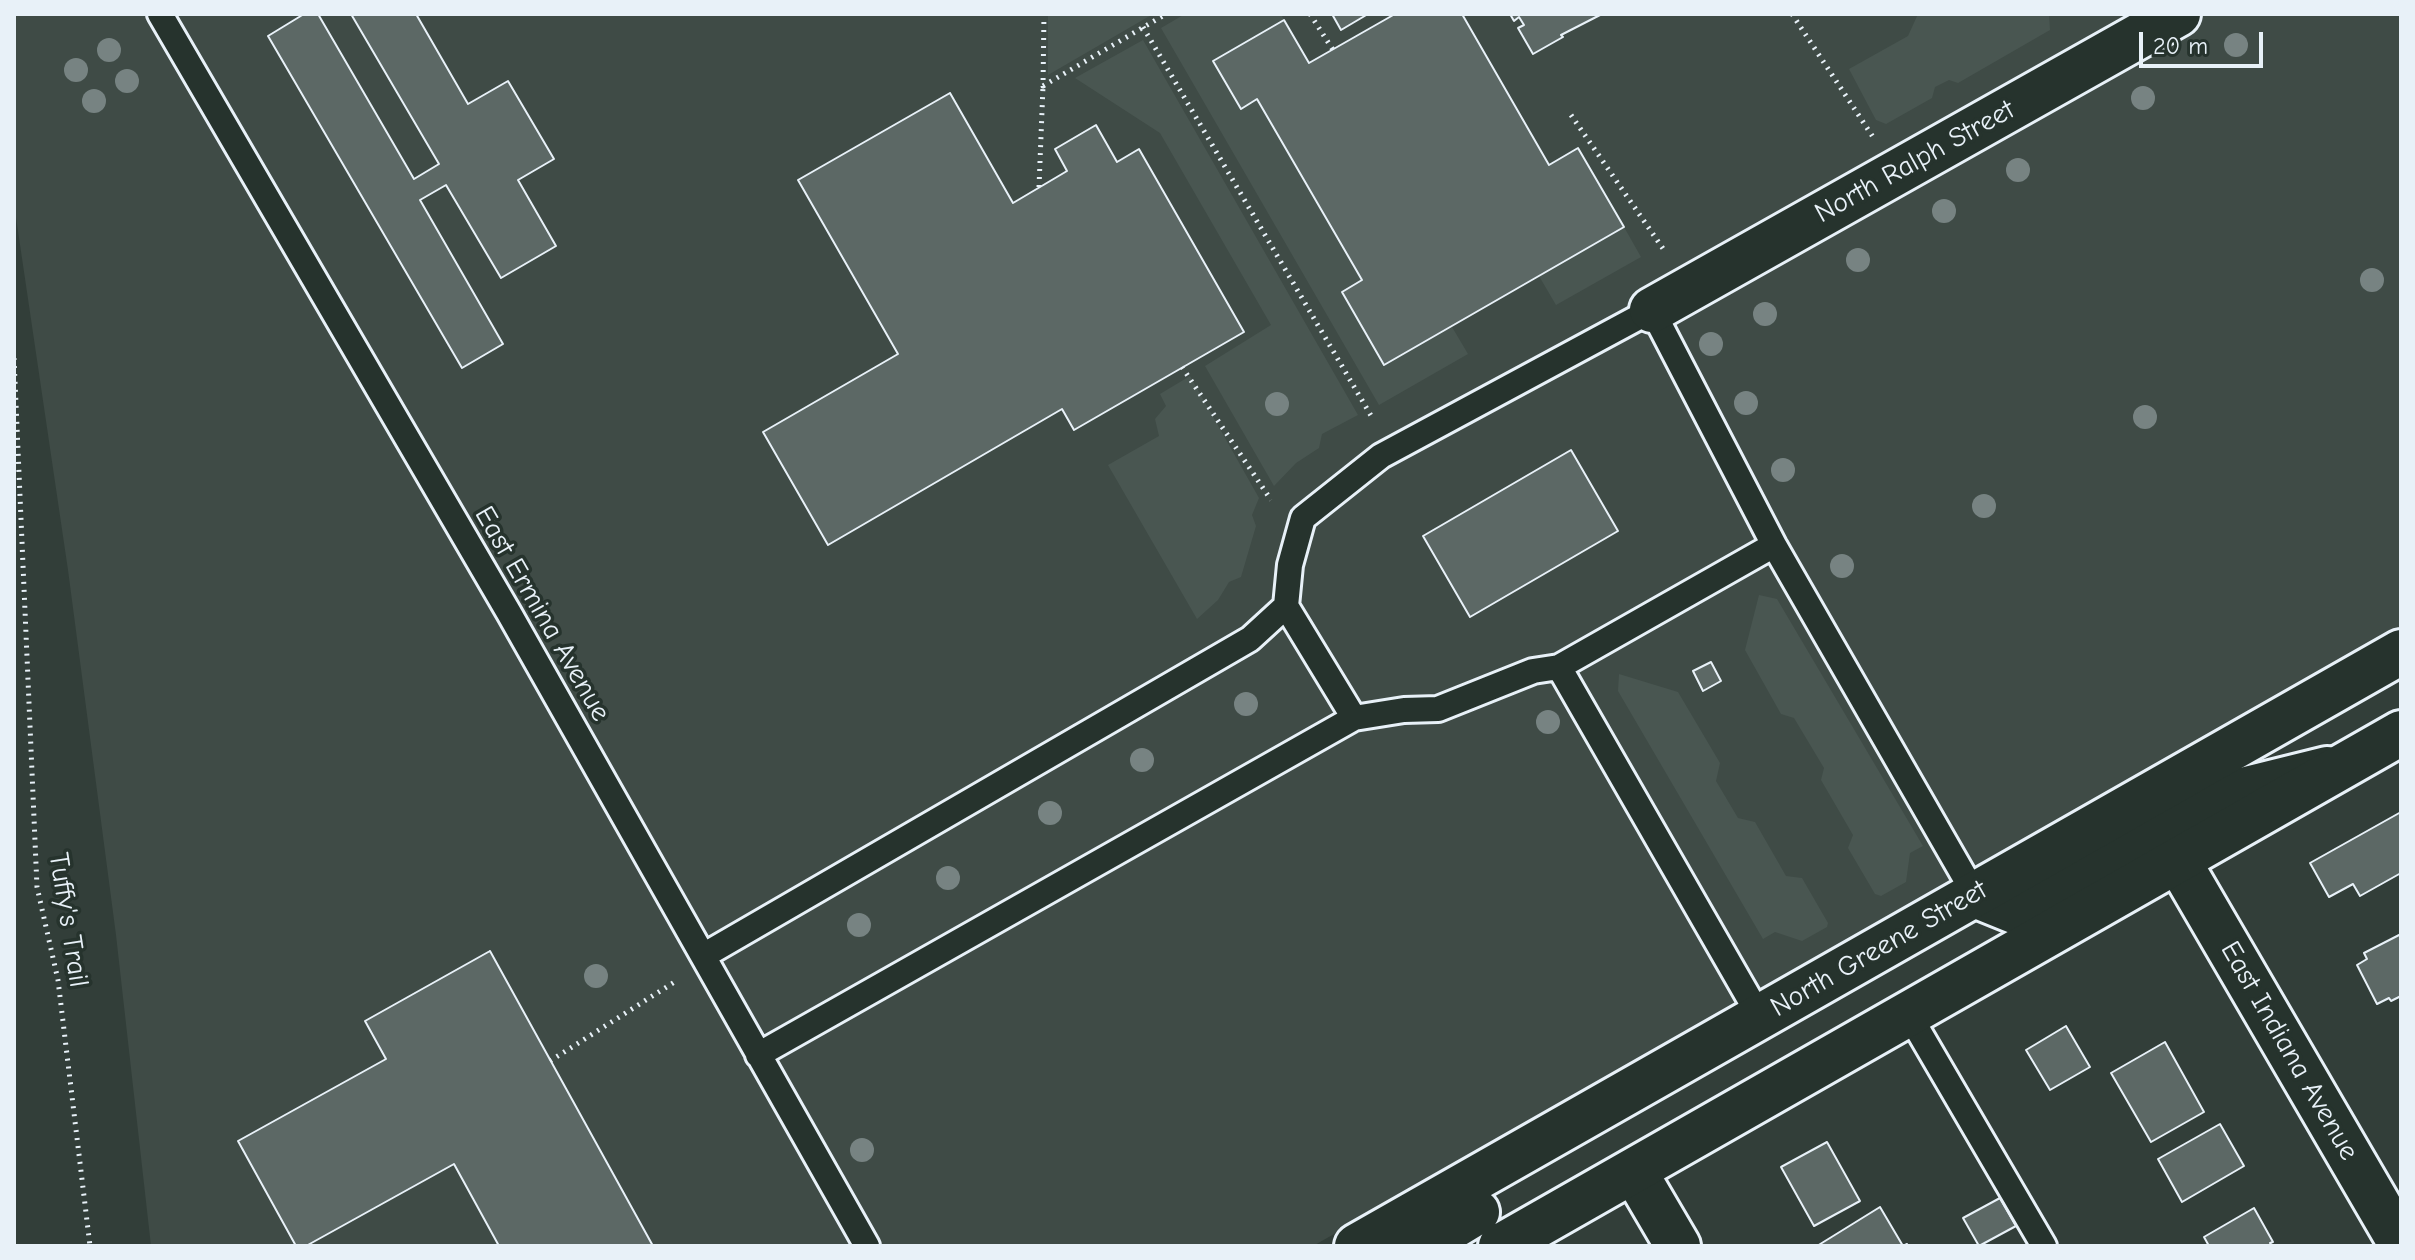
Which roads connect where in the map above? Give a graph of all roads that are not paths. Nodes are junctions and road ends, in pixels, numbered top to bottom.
1 (160, 14) edge
2 (2178, 14) edge
3 (1652, 310) junction
4 (1774, 545) junction
5 (1286, 606) junction
6 (2401, 652) edge
7 (1559, 667) junction
8 (1354, 718) junction
9 (2401, 733) edge
10 (2346, 764) junction
11 (2177, 859) junction
12 (1975, 895) junction
13 (703, 956) junction
14 (1908, 1013) junction
15 (1760, 1017) junction
16 (758, 1055) junction
17 (1634, 1171) junction
18 (2401, 1244) edge
19 (867, 1246) edge
20 (1357, 1246) edge
21 (1421, 1246) edge
22 (1501, 1246) edge
23 (1678, 1246) edge
24 (2044, 1246) edge

1 - 13 lane, East Ermina Avenue
2 - 3 main road, North Ralph Street
3 - 4 lane
3 - 5 lane
4 - 7 lane
4 - 12 lane
5 - 8 lane
5 - 13 lane
6 - 12 main road, North Greene Street
7 - 8 lane
7 - 15 lane
8 - 16 lane
9 - 10 main road
10 - 11 main road
10 - 12 main road
11 - 14 main road
11 - 18 main road, East Indiana Avenue
12 - 15 main road, North Greene Street
13 - 16 lane, East Ermina Avenue
14 - 17 main road
14 - 24 lane
15 - 20 main road, North Greene Street
15 - 21 main road
16 - 19 lane, East Ermina Avenue
17 - 22 main road
17 - 23 main road

